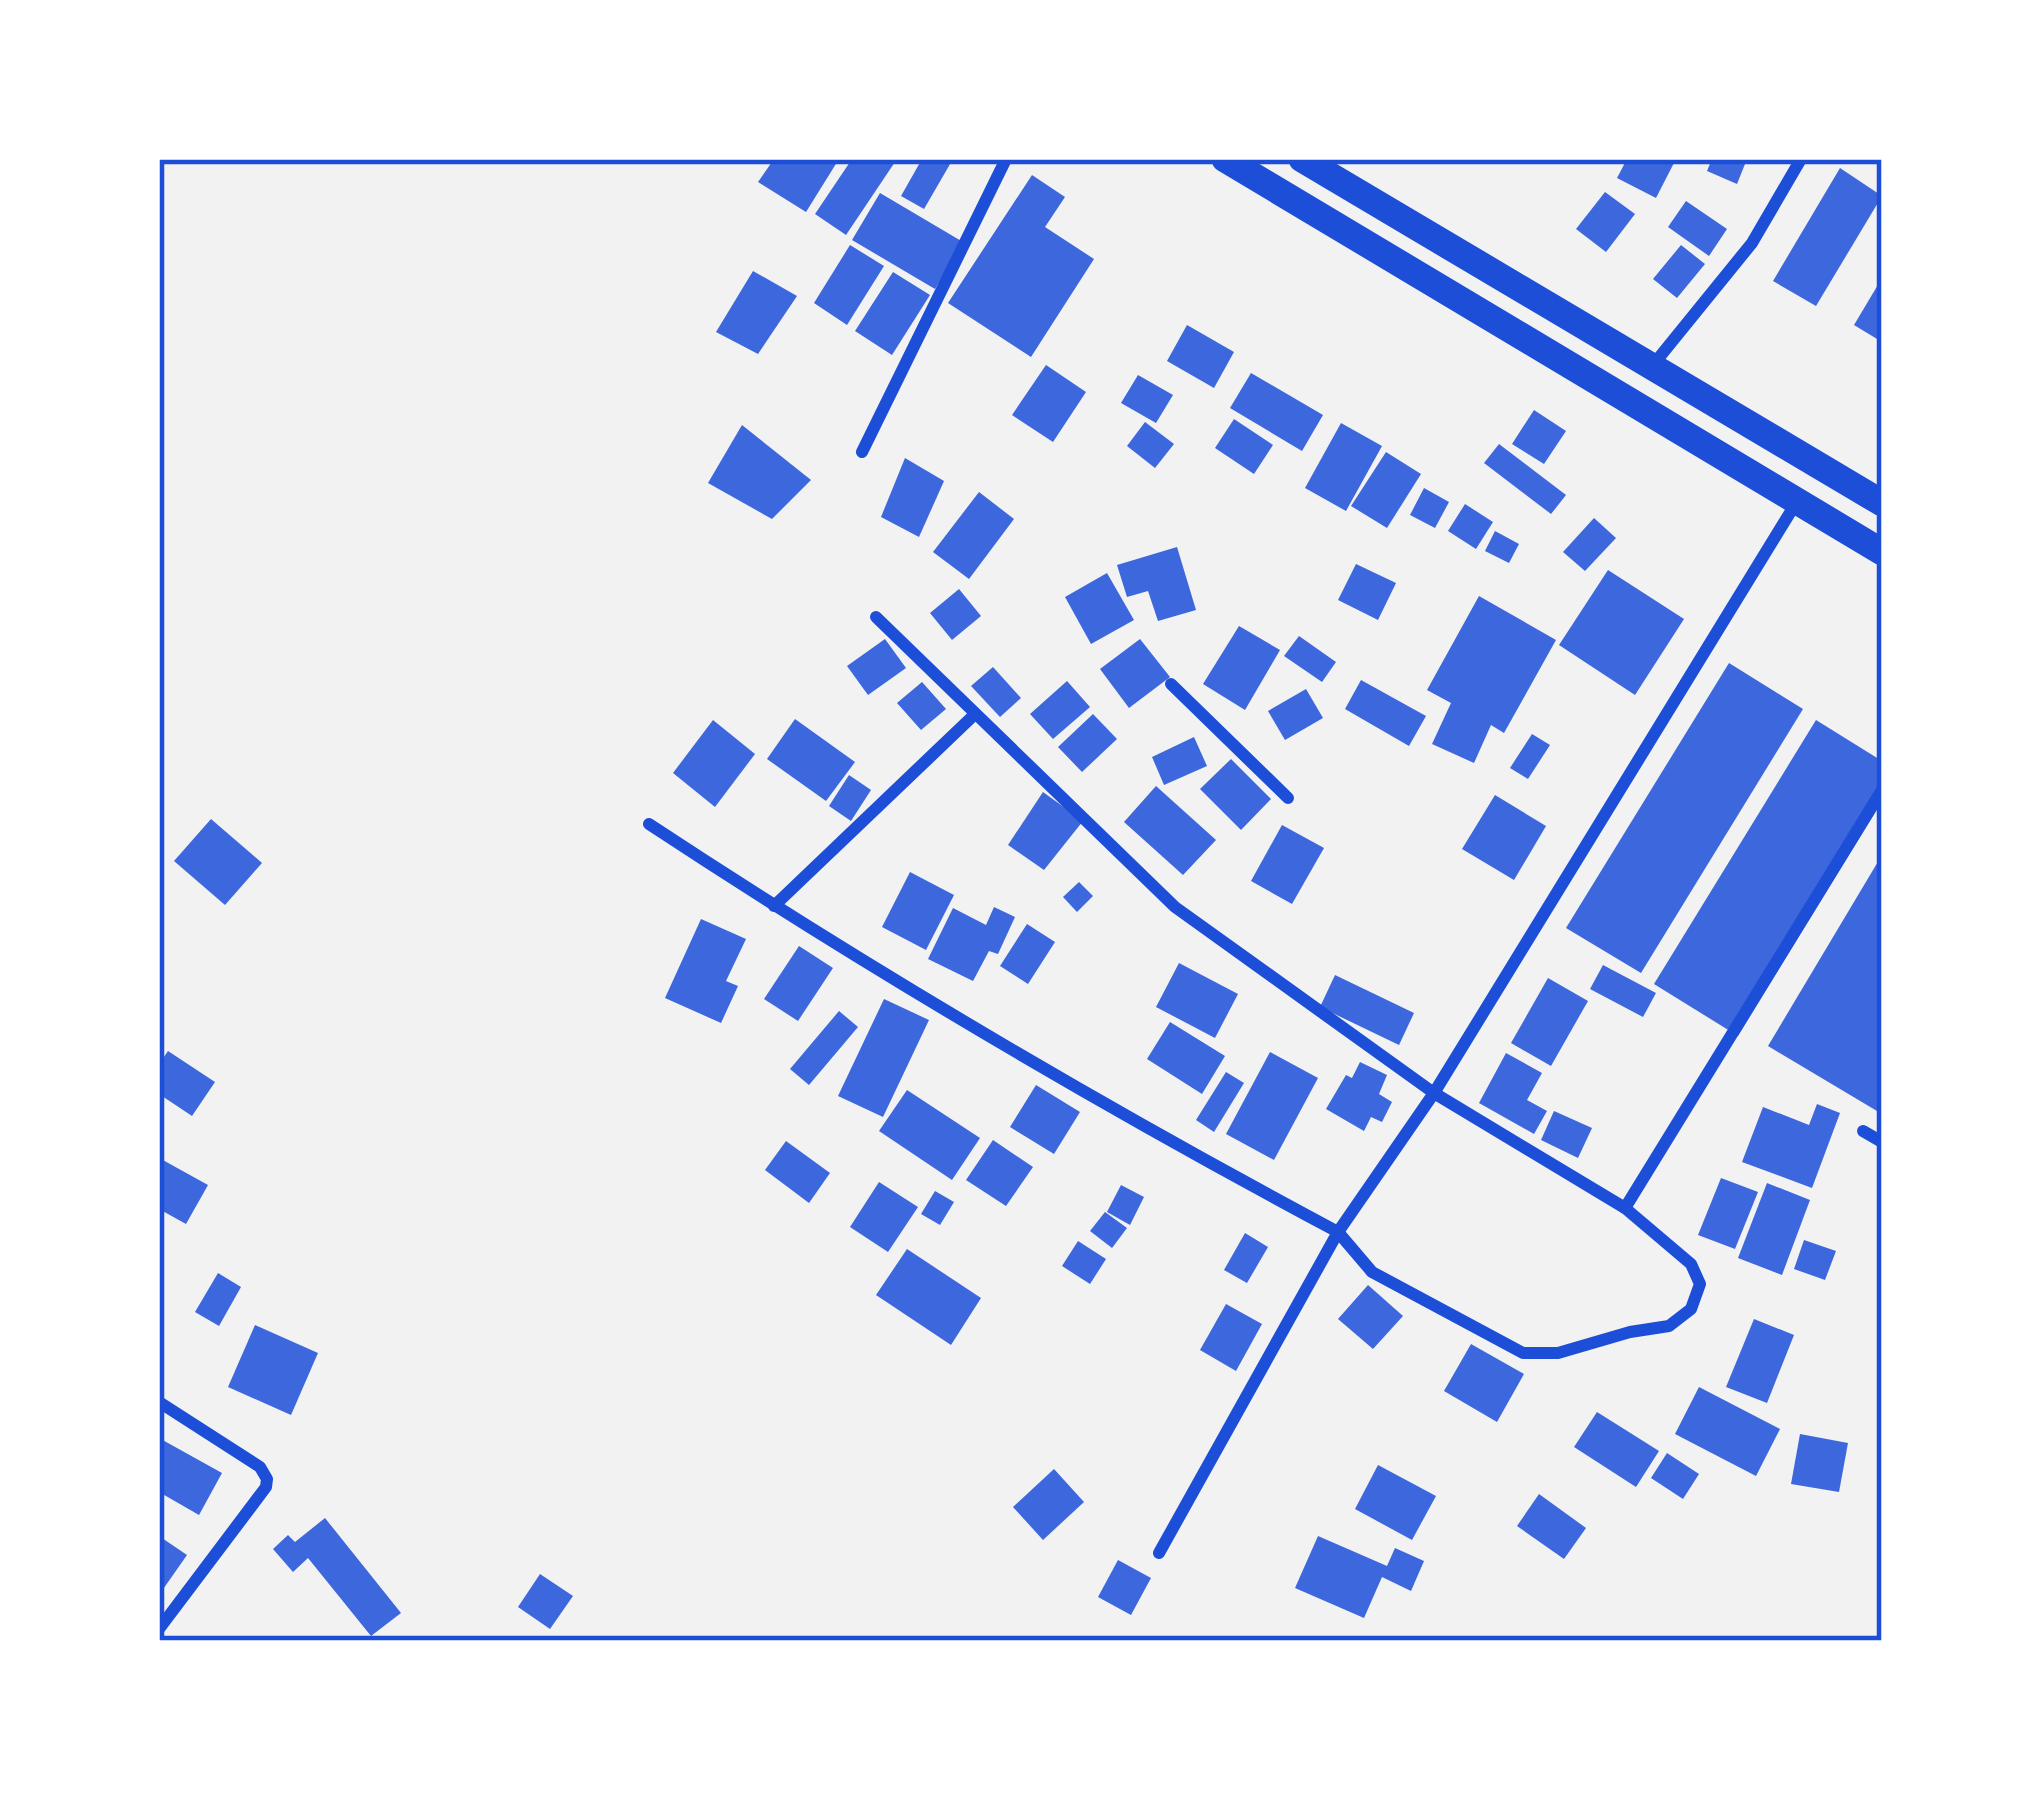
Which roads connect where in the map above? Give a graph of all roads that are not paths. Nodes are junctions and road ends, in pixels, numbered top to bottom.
1 (1006, 159) edge
2 (1225, 159) edge
3 (1302, 159) edge
4 (1801, 159) edge
5 (1652, 365) junction
6 (862, 452) dead end
7 (1797, 502) junction
8 (1882, 503) edge
9 (1882, 552) edge
10 (876, 616) dead end
11 (1171, 684) dead end
12 (974, 716) junction
13 (1882, 790) edge
14 (1288, 798) dead end
15 (649, 824) dead end
16 (774, 906) junction
17 (1434, 1093) junction
18 (1863, 1131) dead end
19 (1882, 1142) edge
20 (1625, 1208) junction
21 (1338, 1232) junction
22 (159, 1402) edge
23 (1159, 1552) dead end
24 (159, 1629) edge

1 - 6 street
2 - 7 main road
3 - 5 main road
4 - 5 street
5 - 8 main road
7 - 9 main road
7 - 17 street
10 - 12 street
11 - 14 street
12 - 16 street
12 - 17 street
13 - 20 street
15 - 16 street
16 - 21 street
17 - 20 street
17 - 21 street
18 - 19 street
20 - 21 street
21 - 23 street
22 - 24 street

